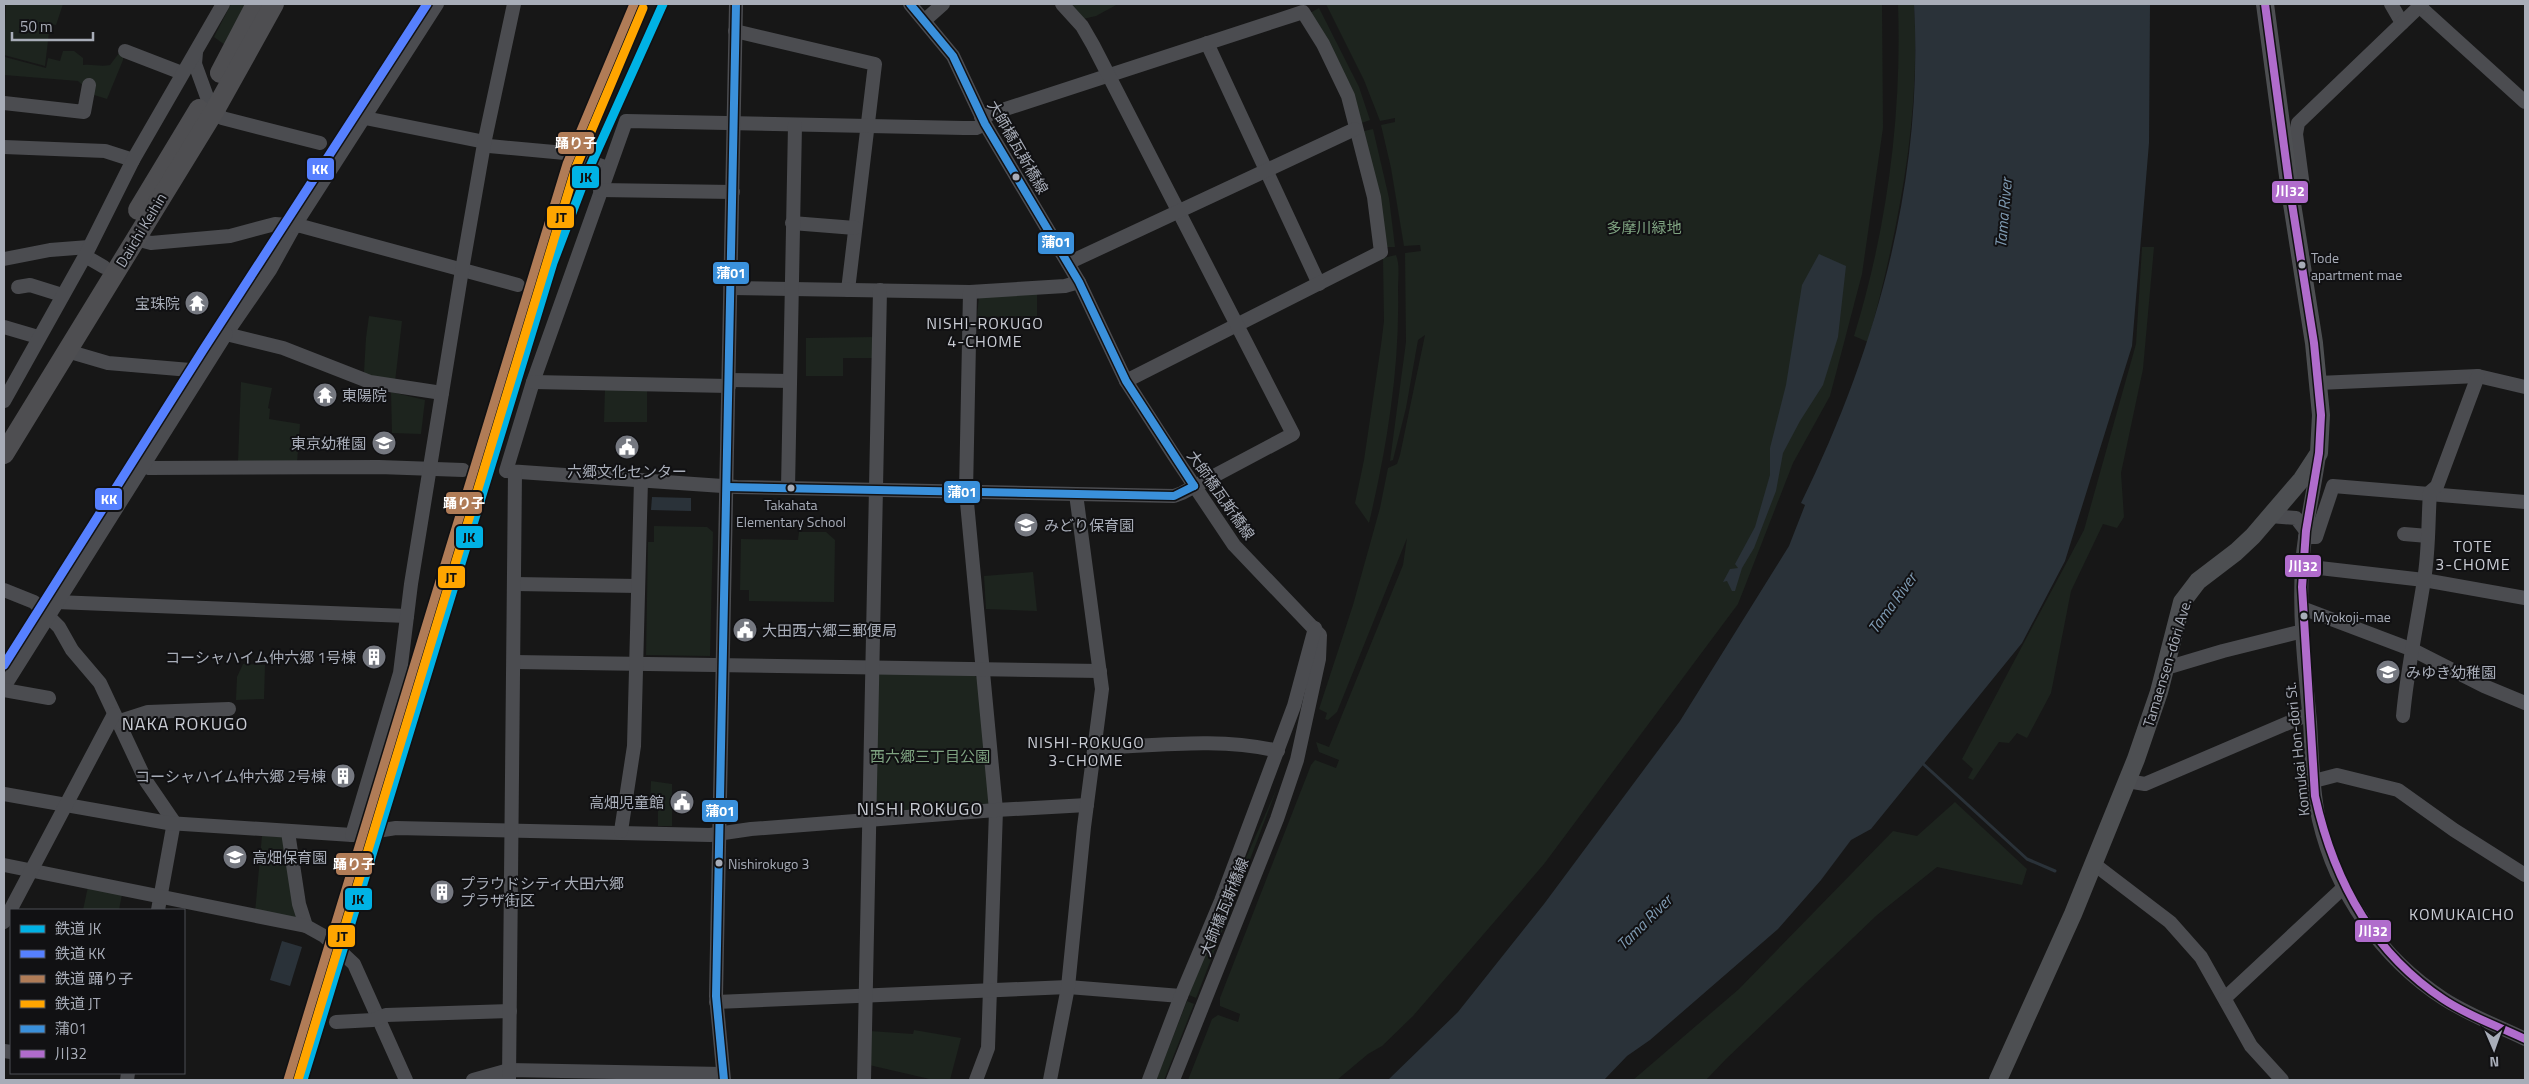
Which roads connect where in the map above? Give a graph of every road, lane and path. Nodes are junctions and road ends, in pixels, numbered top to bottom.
1 (223, 4) edge
2 (256, 4) edge
3 (274, 4) edge
4 (289, 4) edge
5 (437, 4) edge
6 (514, 4) edge
7 (736, 4) edge
8 (910, 4) edge
9 (943, 4) edge
10 (1062, 4) edge
11 (2265, 4) edge
12 (2391, 4) edge
13 (2421, 5) edge
14 (925, 20) junction
15 (2402, 23) junction
16 (735, 31) junction
17 (1207, 43) junction
18 (124, 51) dead end
19 (196, 52) junction
20 (182, 73) junction
21 (1107, 76) junction
22 (89, 85) dead end
23 (2525, 102) edge
24 (4, 103) edge
25 (211, 104) junction
26 (365, 118) junction
27 (983, 121) junction
28 (734, 124) junction
29 (795, 125) junction
30 (869, 126) junction
31 (1355, 129) junction
32 (320, 143) dead end
33 (484, 144) junction
34 (4, 148) edge
35 (133, 160) junction
36 (608, 168) junction
37 (1266, 170) junction
38 (600, 190) junction
39 (732, 192) junction
40 (2290, 192) junction
41 (1179, 211) junction
42 (792, 223) junction
43 (295, 225) junction
44 (855, 228) junction
45 (136, 239) junction
46 (87, 252) junction
47 (4, 259) edge
48 (1068, 263) junction
49 (104, 267) junction
50 (462, 270) junction
51 (1079, 282) junction
52 (1318, 284) junction
53 (518, 286) dead end
54 (18, 287) dead end
55 (731, 288) junction
56 (791, 289) junction
57 (848, 290) junction
58 (880, 290) junction
59 (970, 292) junction
60 (62, 295) junction
61 (1237, 325) junction
62 (4, 327) edge
63 (226, 334) junction
64 (38, 337) junction
65 (67, 350) junction
66 (202, 371) junction
67 (2478, 376) junction
68 (1126, 380) junction
69 (790, 381) junction
70 (533, 382) junction
71 (729, 383) junction
72 (2318, 383) junction
73 (2525, 387) edge
74 (442, 393) junction
75 (4, 401) edge
76 (4, 432) edge
77 (2319, 453) junction
78 (4, 454) edge
79 (144, 466) junction
80 (429, 468) junction
81 (464, 470) dead end
82 (516, 472) junction
83 (641, 480) junction
84 (727, 486) junction
85 (1194, 486) junction
86 (788, 488) junction
87 (877, 490) junction
88 (966, 492) junction
89 (2430, 492) junction
90 (1076, 494) junction
91 (2525, 502) edge
92 (2270, 516) junction
93 (2305, 534) junction
94 (2404, 534) dead end
95 (2428, 536) junction
96 (2302, 566) junction
97 (2424, 580) junction
98 (516, 584) junction
99 (638, 586) junction
100 (4, 590) edge
101 (2525, 598) edge
102 (56, 602) junction
103 (2302, 608) junction
104 (48, 616) junction
105 (407, 616) junction
106 (1315, 628) junction
107 (2303, 632) junction
108 (2413, 650) junction
109 (514, 662) junction
110 (636, 664) junction
111 (723, 665) junction
112 (2166, 668) junction
113 (872, 669) junction
114 (982, 670) junction
115 (1100, 671) junction
116 (4, 689) edge
117 (49, 698) dead end
118 (2525, 703) edge
119 (229, 709) dead end
120 (2309, 714) junction
121 (2403, 716) dead end
122 (116, 718) junction
123 (1095, 748) junction
124 (1278, 751) junction
125 (2127, 781) junction
126 (2314, 781) junction
127 (4, 794) edge
128 (1087, 805) junction
129 (64, 806) junction
130 (996, 810) junction
131 (174, 822) junction
132 (869, 822) junction
133 (512, 830) junction
134 (288, 832) junction
135 (621, 832) junction
136 (720, 834) junction
137 (352, 836) junction
138 (2094, 864) junction
139 (4, 865) edge
140 (31, 870) junction
141 (2525, 875) edge
142 (2344, 886) junction
143 (159, 904) edge
144 (11, 909) edge
145 (10, 910) edge
146 (4, 922) edge
147 (306, 926) junction
148 (1068, 988) junction
149 (989, 991) junction
150 (866, 996) junction
151 (1181, 996) junction
152 (2225, 998) junction
153 (716, 1002) junction
154 (510, 1011) junction
155 (379, 1018) junction
156 (336, 1022) dead end
157 (2525, 1039) edge
158 (509, 1075) edge
159 (612, 1076) edge
160 (723, 1077) edge
161 (406, 1080) edge
162 (473, 1080) edge
163 (864, 1080) edge
164 (979, 1080) edge
165 (1050, 1080) edge
166 (1149, 1080) edge
167 (1173, 1080) edge
168 (1998, 1080) edge
169 (2282, 1080) edge

1 - 19 street
2 - 25 highway, Daiichi Keihin
3 - 25 highway, Daiichi Keihin
4 - 25 highway
5 - 26 street
6 - 33 street
7 - 16 street
8 - 14 street, 大師橋瓦斯橋線
9 - 14 street
10 - 21 street
11 - 40 main road
12 - 15 street
13 - 15 street
13 - 23 street
14 - 27 street, 大師橋瓦斯橋線
15 - 40 street
16 - 28 street
16 - 30 street
17 - 21 street
17 - 31 street
17 - 37 street
18 - 20 street
19 - 20 street
19 - 25 street
20 - 35 street
21 - 27 street
21 - 41 street
22 - 24 street
25 - 32 street
25 - 45 highway, Daiichi Keihin
25 - 49 highway, Daiichi Keihin
26 - 33 street
26 - 43 street
27 - 30 street
27 - 48 street, 大師橋瓦斯橋線
28 - 29 street
28 - 36 street
28 - 39 street
29 - 30 street
29 - 42 street
30 - 44 street
31 - 37 street
31 - 52 street
33 - 36 street
33 - 50 street
34 - 35 street
35 - 46 street
36 - 38 street
37 - 41 street
37 - 52 street
38 - 39 street
38 - 70 street
39 - 55 street
40 - 72 main road
41 - 48 street
41 - 61 street
42 - 44 street
42 - 56 street
43 - 45 street
43 - 50 street
43 - 63 street
44 - 57 street
45 - 65 highway, Daiichi Keihin
46 - 47 street
46 - 49 street
46 - 60 street
48 - 51 street, 大師橋瓦斯橋線
49 - 76 highway, Daiichi Keihin
50 - 53 street
50 - 74 street
51 - 59 street
51 - 68 street, 大師橋瓦斯橋線
52 - 61 street
54 - 60 street
55 - 56 street
55 - 71 street
56 - 57 street
56 - 69 street
57 - 58 street
58 - 59 street
58 - 87 street
59 - 88 street
60 - 64 street
61 - 68 street
61 - 85 street
62 - 64 street
63 - 66 street
63 - 74 street
64 - 75 street
65 - 66 street
65 - 78 highway, Daiichi Keihin
66 - 79 street
67 - 72 street
67 - 73 street
67 - 89 street
68 - 85 street, 大師橋瓦斯橋線
69 - 71 street
69 - 86 street
70 - 71 street
70 - 82 street
71 - 84 street
72 - 77 main road
74 - 80 street
77 - 92 main road, Tamaensen-dōri Ave.
77 - 93 street, Komukai Hon-dōri St.
79 - 80 street
79 - 102 street
80 - 81 street
80 - 105 street
82 - 83 street
82 - 98 street
83 - 84 street
83 - 99 street
84 - 86 street
84 - 111 street
85 - 90 street
85 - 106 street, 大師橋瓦斯橋線
86 - 87 street
87 - 88 street
87 - 113 street
88 - 90 street
88 - 114 street
89 - 91 street
89 - 93 street
89 - 95 street
90 - 115 street
92 - 93 street
92 - 112 main road, Tamaensen-dōri Ave.
93 - 96 street, Komukai Hon-dōri St.
94 - 95 street
95 - 97 street
96 - 97 street
96 - 103 street, Komukai Hon-dōri St.
97 - 101 street
97 - 108 street
98 - 99 street
98 - 109 street
99 - 110 street
100 - 104 street
102 - 104 street
102 - 105 street
103 - 107 street, Komukai Hon-dōri St.
103 - 108 street
104 - 116 street
104 - 122 street
105 - 137 street
106 - 124 street
106 - 167 street, 大師橋瓦斯橋線
107 - 112 street
107 - 120 street, Komukai Hon-dōri St.
108 - 118 street
108 - 121 street
109 - 110 street
109 - 133 street
110 - 111 street
110 - 135 street
111 - 113 street
111 - 136 street
112 - 125 main road, Tamaensen-dōri Ave.
113 - 114 street
113 - 132 street
114 - 115 street
114 - 130 street
115 - 123 street
116 - 117 street
119 - 122 street
120 - 125 street
120 - 126 street, Komukai Hon-dōri St.
122 - 129 street
122 - 131 street
123 - 124 street
123 - 128 street
124 - 151 street
125 - 138 main road, Tamaensen-dōri Ave.
126 - 141 street
126 - 142 street, Komukai Hon-dōri St.
127 - 129 street
128 - 130 street
128 - 148 street
129 - 131 street
129 - 140 street
130 - 132 street
130 - 149 street
131 - 134 street
131 - 143 street
132 - 136 street
132 - 150 street
133 - 135 street
133 - 137 street
133 - 154 street
134 - 137 street
134 - 147 street
135 - 136 street
136 - 153 street
138 - 152 street
138 - 168 main road, Tamaensen-dōri Ave.
139 - 140 street
140 - 143 street
140 - 144 street
142 - 152 street
142 - 157 street, Komukai Hon-dōri St.
143 - 147 street
145 - 146 street
147 - 155 street
148 - 149 street
148 - 151 street
148 - 165 street
149 - 150 street
149 - 164 street
150 - 153 street
150 - 163 street
151 - 166 street
152 - 169 street
153 - 160 street
154 - 155 street
154 - 158 street
155 - 156 street
155 - 161 street
158 - 159 street
158 - 162 street
159 - 160 street

